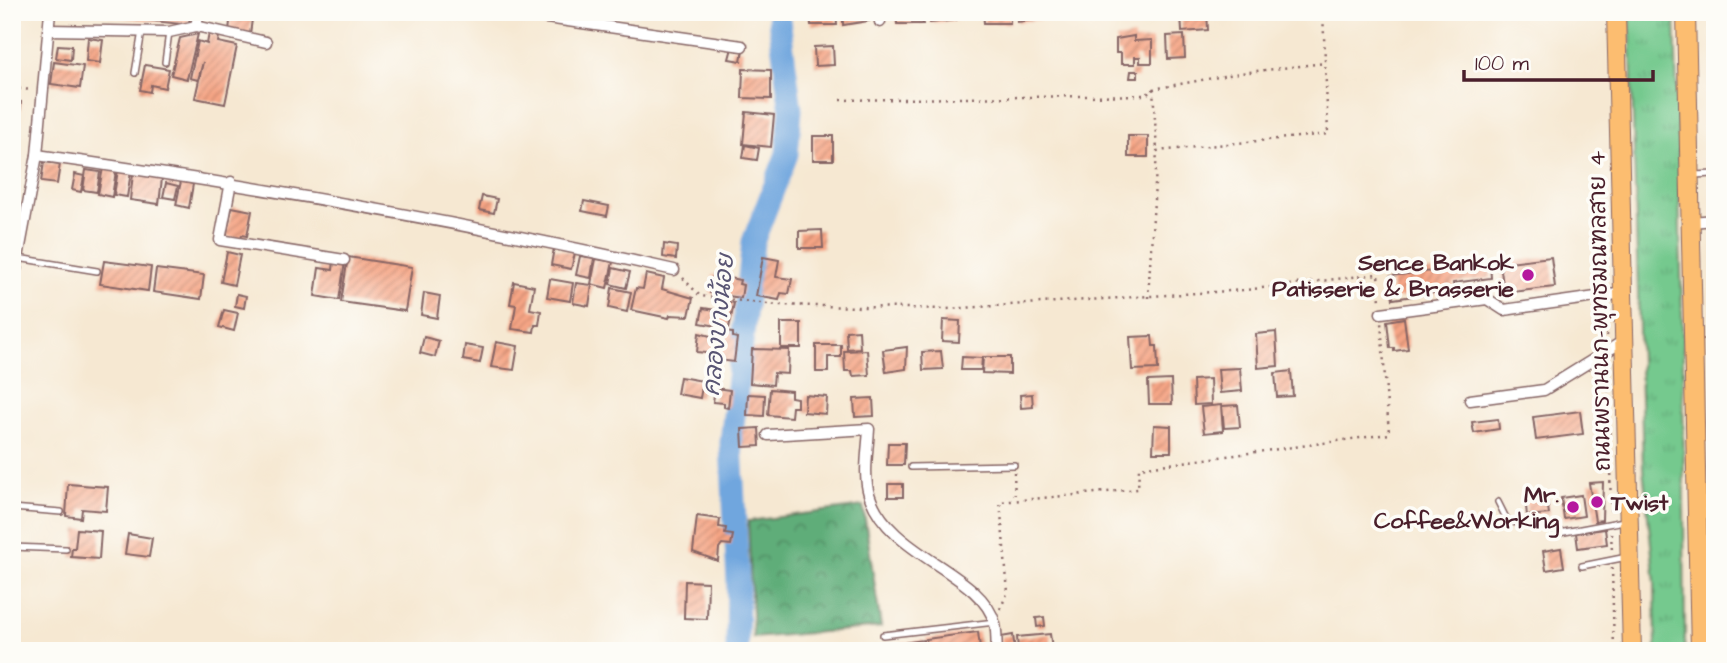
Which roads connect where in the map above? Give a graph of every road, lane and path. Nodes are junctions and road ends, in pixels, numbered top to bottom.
1 (50, 12) edge
2 (199, 12) edge
3 (505, 12) edge
4 (1323, 12) edge
5 (1616, 12) edge
6 (1686, 12) edge
7 (196, 26) junction
8 (48, 30) junction
9 (142, 32) junction
10 (169, 32) junction
11 (266, 42) dead end
12 (742, 46) dead end
13 (165, 62) dead end
14 (1325, 63) junction
15 (135, 73) dead end
16 (12, 88) edge
17 (1153, 89) junction
18 (43, 92) junction
19 (839, 100) dead end
20 (1157, 151) junction
21 (37, 155) junction
22 (1715, 174) edge
23 (1690, 176) junction
24 (231, 182) junction
25 (1715, 220) edge
26 (1691, 222) junction
27 (1605, 228) dead end
28 (18, 258) junction
29 (344, 260) dead end
30 (674, 270) joint
31 (97, 271) dead end
32 (14, 275) edge
33 (12, 290) edge
34 (1615, 295) junction
35 (1148, 298) junction
36 (1381, 313) junction
37 (1625, 340) junction
38 (1608, 351) junction
39 (1470, 400) dead end
40 (768, 435) dead end
41 (1014, 465) joint
42 (911, 467) dead end
43 (1016, 500) junction
44 (1498, 502) dead end
45 (1715, 506) edge
46 (12, 508) edge
47 (1696, 510) junction
48 (61, 512) dead end
49 (1620, 522) junction
50 (12, 547) edge
51 (66, 549) dead end
52 (1630, 556) junction
53 (1612, 560) junction
54 (1582, 566) dead end
55 (995, 622) junction
56 (883, 635) dead end
57 (997, 651) edge
58 (1614, 651) edge
59 (1632, 651) edge
60 (1700, 651) edge

1 - 8 street
2 - 7 street
3 - 12 street
4 - 14 path
5 - 34 main road, ถนนพรานนก-พุทธมณฑลสาย 4
6 - 23 main road
7 - 10 street
7 - 11 street
8 - 9 street
8 - 18 street
9 - 10 street
9 - 15 lane
10 - 13 lane
14 - 17 path
14 - 20 path
16 - 18 path
17 - 19 path
17 - 20 path
18 - 21 street
20 - 35 path
21 - 24 street
21 - 28 street
22 - 23 lane
23 - 26 main road
24 - 29 street
24 - 30 street
25 - 26 street
26 - 47 main road
27 - 34 path
28 - 31 lane
28 - 32 street
30 - 35 path
32 - 33 street
34 - 36 street
34 - 37 main road, ถนนพรานนก-พุทธมณฑลสาย 4
34 - 38 path
35 - 36 path
36 - 43 path
37 - 38 street
37 - 49 main road, ถนนพรานนก-พุทธมณฑลสาย 4
38 - 39 street
38 - 49 path
40 - 55 street
41 - 42 lane
41 - 43 path
43 - 55 path
44 - 49 lane
45 - 47 street
46 - 48 lane
47 - 60 main road
49 - 52 main road, ถนนพรานนก-พุทธมณฑลสาย 4
49 - 53 path
50 - 51 lane
52 - 53 lane
52 - 59 main road, ถนนพรานนก-พุทธมณฑลสาย 4
53 - 54 lane
53 - 58 path
55 - 56 lane
55 - 57 street

